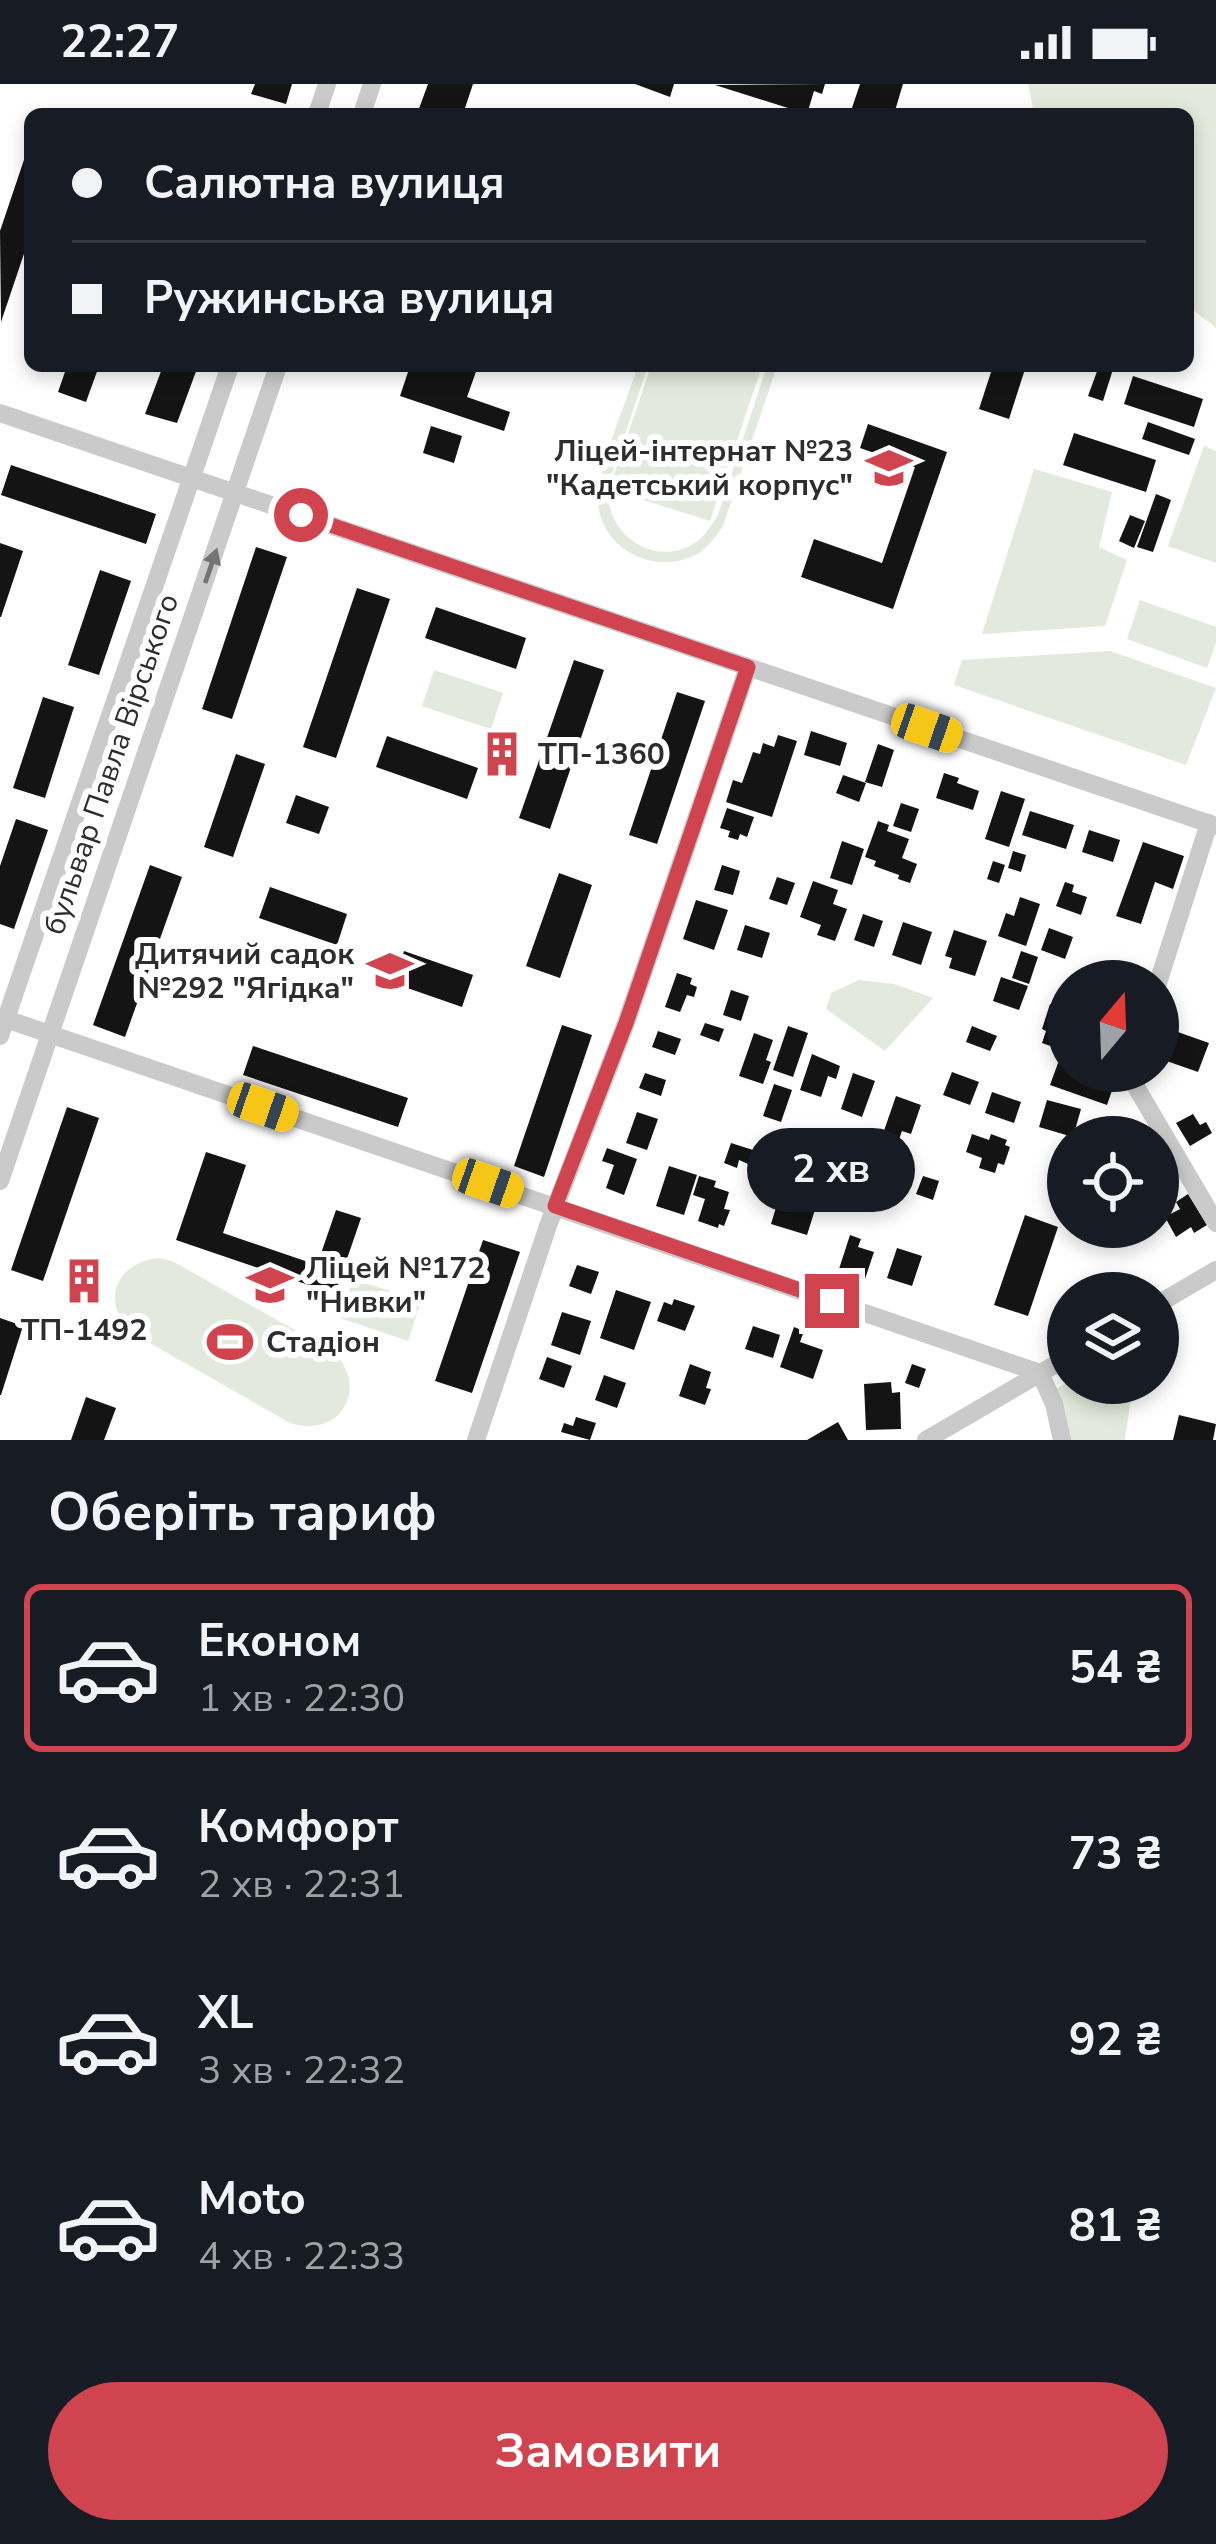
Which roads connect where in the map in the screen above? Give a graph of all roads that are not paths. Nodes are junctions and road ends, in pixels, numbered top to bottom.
1 (228, 372) edge
2 (276, 372) edge
3 (0, 413) edge
4 (190, 478) junction
5 (235, 493) junction
6 (748, 667) junction
7 (1212, 824) edge
8 (1166, 960) edge
9 (2, 1024) edge
10 (49, 1034) junction
11 (1139, 1092) edge
12 (0, 1180) edge
13 (555, 1206) junction
14 (1216, 1223) edge
15 (1216, 1270) edge
16 (1179, 1292) edge
17 (1047, 1369) edge
18 (1040, 1373) junction
19 (476, 1440) edge
20 (926, 1440) edge
21 (1062, 1440) edge

1 - 4 street, бульвар Павла Вірського
2 - 5 street, бульвар Павла Вірського
3 - 4 street
4 - 5 street
4 - 9 street, бульвар Павла Вірського
5 - 6 street
10 -> 5 street, бульвар Павла Вірського
6 - 7 street
6 - 13 street
7 - 8 street
9 - 10 street
10 - 12 street, бульвар Павла Вірського
10 - 13 street
11 - 14 street
13 - 18 street
13 - 19 street
15 - 16 street
17 - 18 street
18 - 20 street
18 - 21 street

